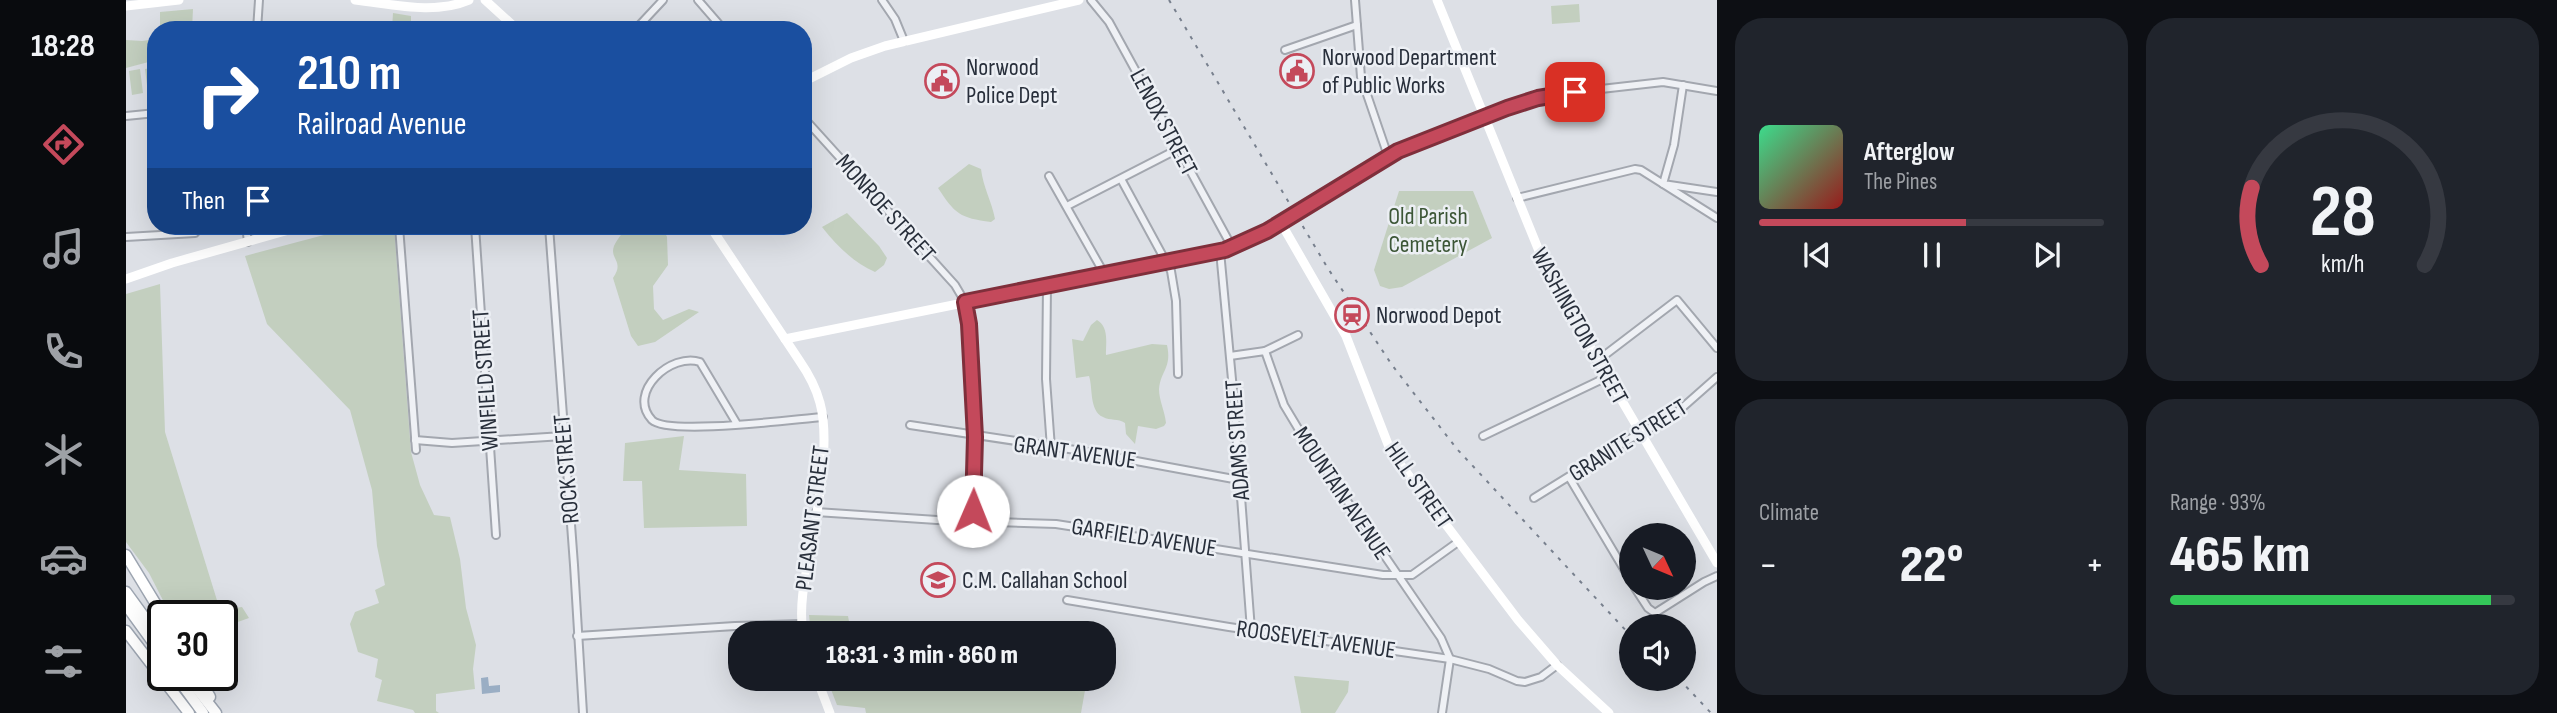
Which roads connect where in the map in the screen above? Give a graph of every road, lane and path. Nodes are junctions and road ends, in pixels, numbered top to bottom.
1 (179, 0) edge
2 (259, 0) edge
3 (355, 0) edge
4 (469, 0) edge
5 (485, 0) edge
6 (663, 0) edge
7 (698, 0) edge
8 (881, 0) edge
9 (1079, 0) edge
10 (1091, 0) edge
11 (1355, 0) edge
12 (1437, 0) edge
13 (1065, 2) edge
14 (126, 6) edge
15 (258, 21) edge
16 (508, 21) edge
17 (643, 21) edge
18 (716, 21) edge
19 (1357, 25) junction
20 (904, 41) junction
21 (1285, 50) dead end
22 (812, 78) edge
23 (1683, 85) junction
24 (1717, 91) edge
25 (147, 114) edge
26 (126, 116) edge
27 (1484, 117) junction
28 (812, 127) edge
29 (1178, 149) junction
30 (1388, 156) junction
31 (1049, 176) dead end
32 (1121, 179) junction
33 (1663, 184) junction
34 (1717, 192) edge
35 (1517, 198) junction
36 (1067, 206) junction
37 (1717, 218) edge
38 (1281, 223) junction
39 (185, 235) edge
40 (247, 235) edge
41 (272, 235) edge
42 (400, 235) edge
43 (476, 235) edge
44 (549, 235) edge
45 (716, 235) edge
46 (126, 237) edge
47 (248, 242) junction
48 (1232, 247) junction
49 (1220, 251) junction
50 (1168, 263) junction
51 (1105, 275) junction
52 (126, 279) edge
53 (1047, 286) junction
54 (965, 302) junction
55 (1298, 335) dead end
56 (785, 339) junction
57 (1717, 348) edge
58 (1265, 351) junction
59 (1230, 356) junction
60 (1597, 361) junction
61 (1178, 374) dead end
62 (1607, 377) junction
63 (1717, 377) edge
64 (823, 417) junction
65 (737, 424) junction
66 (910, 425) dead end
67 (1640, 434) junction
68 (563, 436) junction
69 (1483, 436) dead end
70 (975, 437) junction
71 (415, 440) junction
72 (489, 441) junction
73 (1051, 448) junction
74 (416, 450) dead end
75 (1569, 477) junction
76 (1239, 480) junction
77 (1534, 498) dead end
78 (816, 512) junction
79 (973, 520) junction
80 (496, 535) dead end
81 (1458, 542) junction
82 (1246, 554) junction
83 (126, 555) edge
84 (1619, 561) edge
85 (1717, 563) edge
86 (1399, 576) junction
87 (1717, 576) edge
88 (1696, 587) edge
89 (126, 592) edge
90 (153, 600) edge
91 (1067, 600) dead end
92 (1643, 600) edge
93 (1676, 600) edge
94 (126, 605) edge
95 (147, 621) edge
96 (802, 621) edge
97 (728, 627) edge
98 (1251, 630) junction
99 (126, 631) edge
100 (147, 634) edge
101 (577, 636) junction
102 (1450, 659) junction
103 (1558, 665) junction
104 (187, 691) edge
105 (200, 691) edge
106 (206, 691) edge
107 (822, 691) edge
108 (189, 713) edge
109 (203, 713) edge
110 (218, 713) edge
111 (583, 713) edge
112 (830, 713) edge
113 (1442, 713) edge
114 (1609, 713) edge

1 - 14 street
2 - 15 street
3 - 4 street
5 - 16 street
6 - 17 street
7 - 18 street
8 - 20 street
9 - 13 street
10 - 29 street, LENOX STREET
11 - 19 street
12 - 27 street, WASHINGTON STREET
13 - 20 street
19 - 21 street
19 - 30 street
20 - 22 street
23 - 24 street
23 - 27 street
23 - 33 street
25 - 26 street
27 - 30 street
27 - 35 street, WASHINGTON STREET
28 - 54 street, MONROE STREET
29 - 32 street
29 - 48 street, LENOX STREET
30 - 38 street
31 - 36 street
32 - 36 street
32 - 50 street
33 - 34 street
33 - 35 street
33 - 37 street
35 - 60 street, WASHINGTON STREET
36 - 51 street
38 - 48 street
38 - 81 street, HILL STREET
39 - 46 street
40 - 47 street
41 - 47 street
42 - 71 street
43 - 72 street, WINFIELD STREET
44 - 68 street, ROCK STREET
45 - 56 street, PLEASANT STREET
47 - 52 street
48 - 49 street
49 - 50 street
49 - 59 street, ADAMS STREET
50 - 51 street
50 - 61 street
51 - 53 street
53 - 54 street
53 - 73 street
54 - 56 street
54 - 70 street
55 - 58 street
56 - 64 street, PLEASANT STREET
57 - 60 street
58 - 59 street
58 - 86 street, MOUNTAIN AVENUE
59 - 76 street, ADAMS STREET
60 - 62 street, WASHINGTON STREET
62 - 67 street, WASHINGTON STREET
62 - 69 street
63 - 67 street, GRANITE STREET
64 - 65 street
64 - 78 street, PLEASANT STREET
65 - 65 street
66 - 70 street, GRANT AVENUE
67 - 75 street, GRANITE STREET
67 - 85 street, WASHINGTON STREET
68 - 72 street
68 - 101 street, ROCK STREET
70 - 73 street, GRANT AVENUE
70 - 79 street
71 - 72 street
71 - 74 street
72 - 80 street, WINFIELD STREET
73 - 76 street, GRANT AVENUE
75 - 77 street, GRANITE STREET
75 - 84 street
76 - 82 street, ADAMS STREET
78 - 79 street, GARFIELD AVENUE
78 - 96 street, PLEASANT STREET
79 - 82 street, GARFIELD AVENUE
81 - 86 street, GARFIELD AVENUE
81 - 103 street, HILL STREET
82 - 86 street, GARFIELD AVENUE
82 - 98 street, ADAMS STREET
83 - 90 main road
86 - 102 street, MOUNTAIN AVENUE
87 - 88 street
89 - 95 main road
91 - 98 street, ROOSEVELT AVENUE
92 - 93 street
94 - 100 main road
97 - 101 street
98 - 102 street, ROOSEVELT AVENUE
99 - 108 main road
101 - 111 street, ROCK STREET
102 - 103 street, ROOSEVELT AVENUE
102 - 113 street
103 - 114 street, HILL STREET
104 - 109 main road
105 - 110 main road
106 - 110 main road
107 - 112 street

